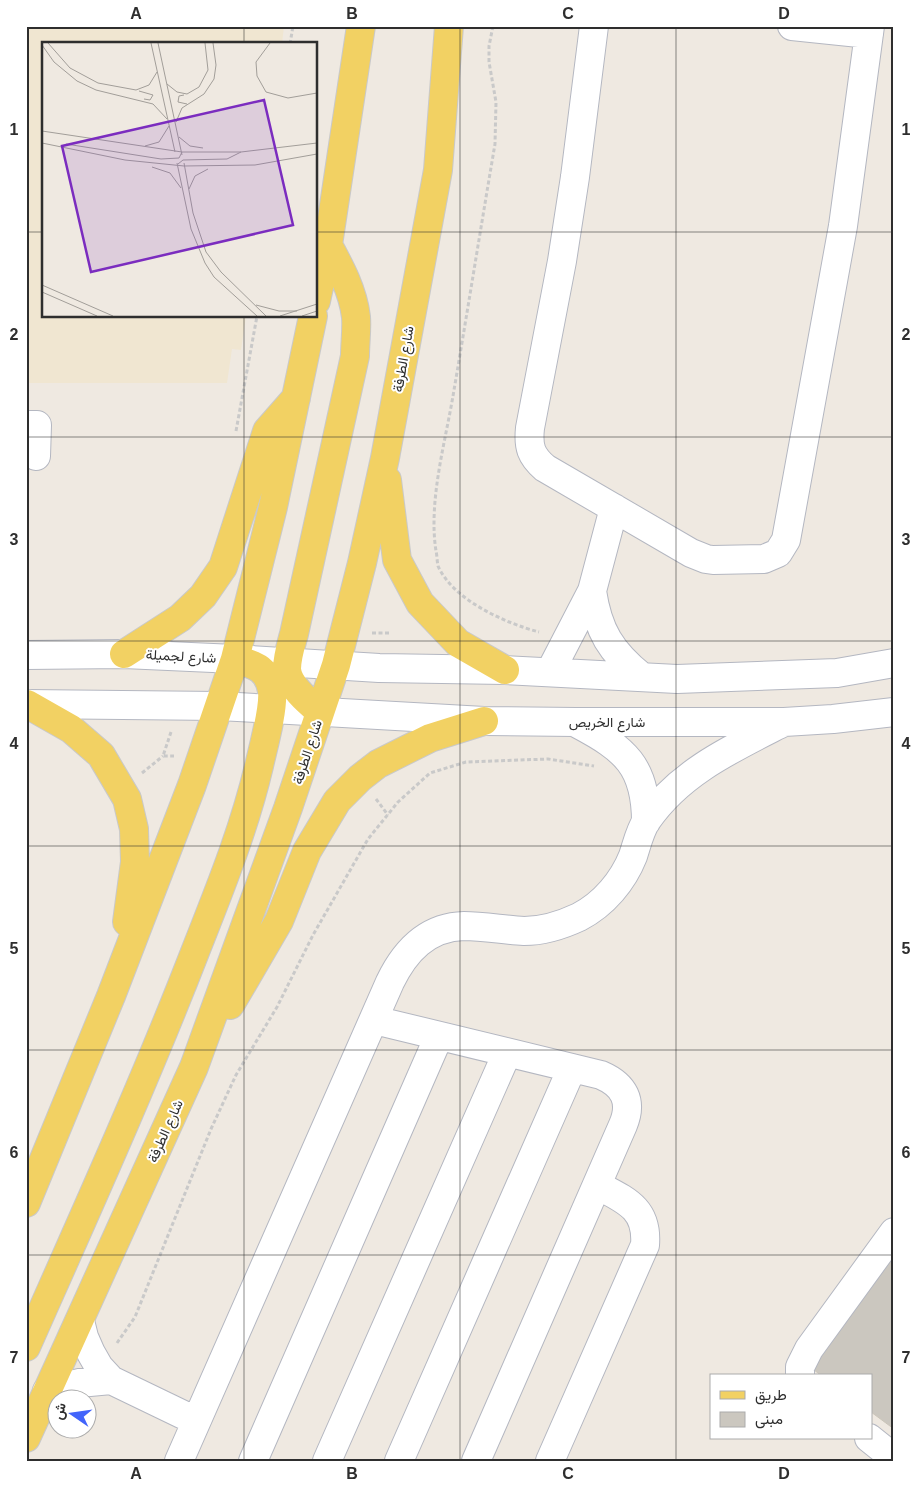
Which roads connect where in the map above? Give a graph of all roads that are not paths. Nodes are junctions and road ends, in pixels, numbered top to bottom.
1 (361, 26) edge
2 (594, 26) edge
3 (792, 26) edge
4 (870, 30) edge
5 (452, 31) edge
6 (328, 245) junction
7 (318, 292) edge
8 (313, 318) edge
9 (297, 396) junction
10 (26, 425) edge
11 (36, 456) dead end
12 (384, 458) junction
13 (614, 508) junction
14 (592, 591) junction
15 (124, 654) junction
16 (26, 655) edge
17 (235, 659) junction
18 (288, 662) junction
19 (894, 663) edge
20 (336, 665) junction
21 (505, 670) junction
22 (550, 672) junction
23 (642, 677) junction
24 (27, 704) edge
25 (219, 706) junction
26 (271, 708) junction
27 (320, 712) junction
28 (894, 712) edge
29 (484, 721) junction
30 (576, 722) junction
31 (784, 722) junction
32 (646, 822) junction
33 (111, 996) junction
34 (374, 1020) junction
35 (439, 1036) junction
36 (507, 1052) junction
37 (194, 1067) junction
38 (572, 1068) junction
39 (597, 1185) junction
40 (26, 1203) edge
41 (894, 1232) edge
42 (80, 1321) junction
43 (26, 1347) edge
44 (105, 1374) junction
45 (800, 1374) edge
46 (47, 1391) junction
47 (196, 1421) junction
48 (26, 1438) edge
49 (872, 1440) edge
50 (894, 1458) edge
51 (179, 1461) edge
52 (254, 1461) edge
53 (327, 1461) edge
54 (399, 1461) edge
55 (476, 1461) edge
56 (550, 1461) edge

1 - 6 main road
2 - 13 street
3 - 4 street
4 - 13 street
5 - 12 main road, شارع الطرفة
6 - 7 main road
6 - 18 main road
8 - 9 main road
9 - 15 main road
9 - 17 main road
10 - 11 street
12 - 20 main road, شارع الطرفة
12 - 21 main road
13 - 14 street
14 - 22 street
14 - 23 street
15 - 16 street, شارع لجميلة
15 - 17 street, شارع لجميلة
17 - 18 street, شارع لجميلة
17 - 25 main road
17 - 26 main road
18 - 20 street, شارع لجميلة
18 - 27 main road
19 - 23 street
20 - 21 street
20 - 27 main road, شارع الطرفة
21 - 22 street
22 - 23 street
24 - 25 street
24 - 33 main road
25 - 26 street
25 - 33 main road
26 - 27 street
26 - 43 main road
27 - 29 street, شارع الخريص
27 - 37 main road, شارع الطرفة
28 - 31 street, شارع الخريص
29 - 30 street, شارع الخريص
29 - 37 main road
30 - 31 street, شارع الخريص
30 - 32 street
31 - 32 street
32 - 34 street
33 - 40 main road
34 - 35 street
34 - 47 street
35 - 36 street
35 - 52 street
36 - 38 street
36 - 53 street
37 - 42 main road, شارع الطرفة
38 - 39 street
38 - 54 street
39 - 55 street
39 - 56 street
41 - 45 street
42 - 44 street
42 - 46 main road, شارع الطرفة
44 - 46 street
44 - 47 street
46 - 48 main road, شارع الطرفة
47 - 51 street
49 - 50 street

